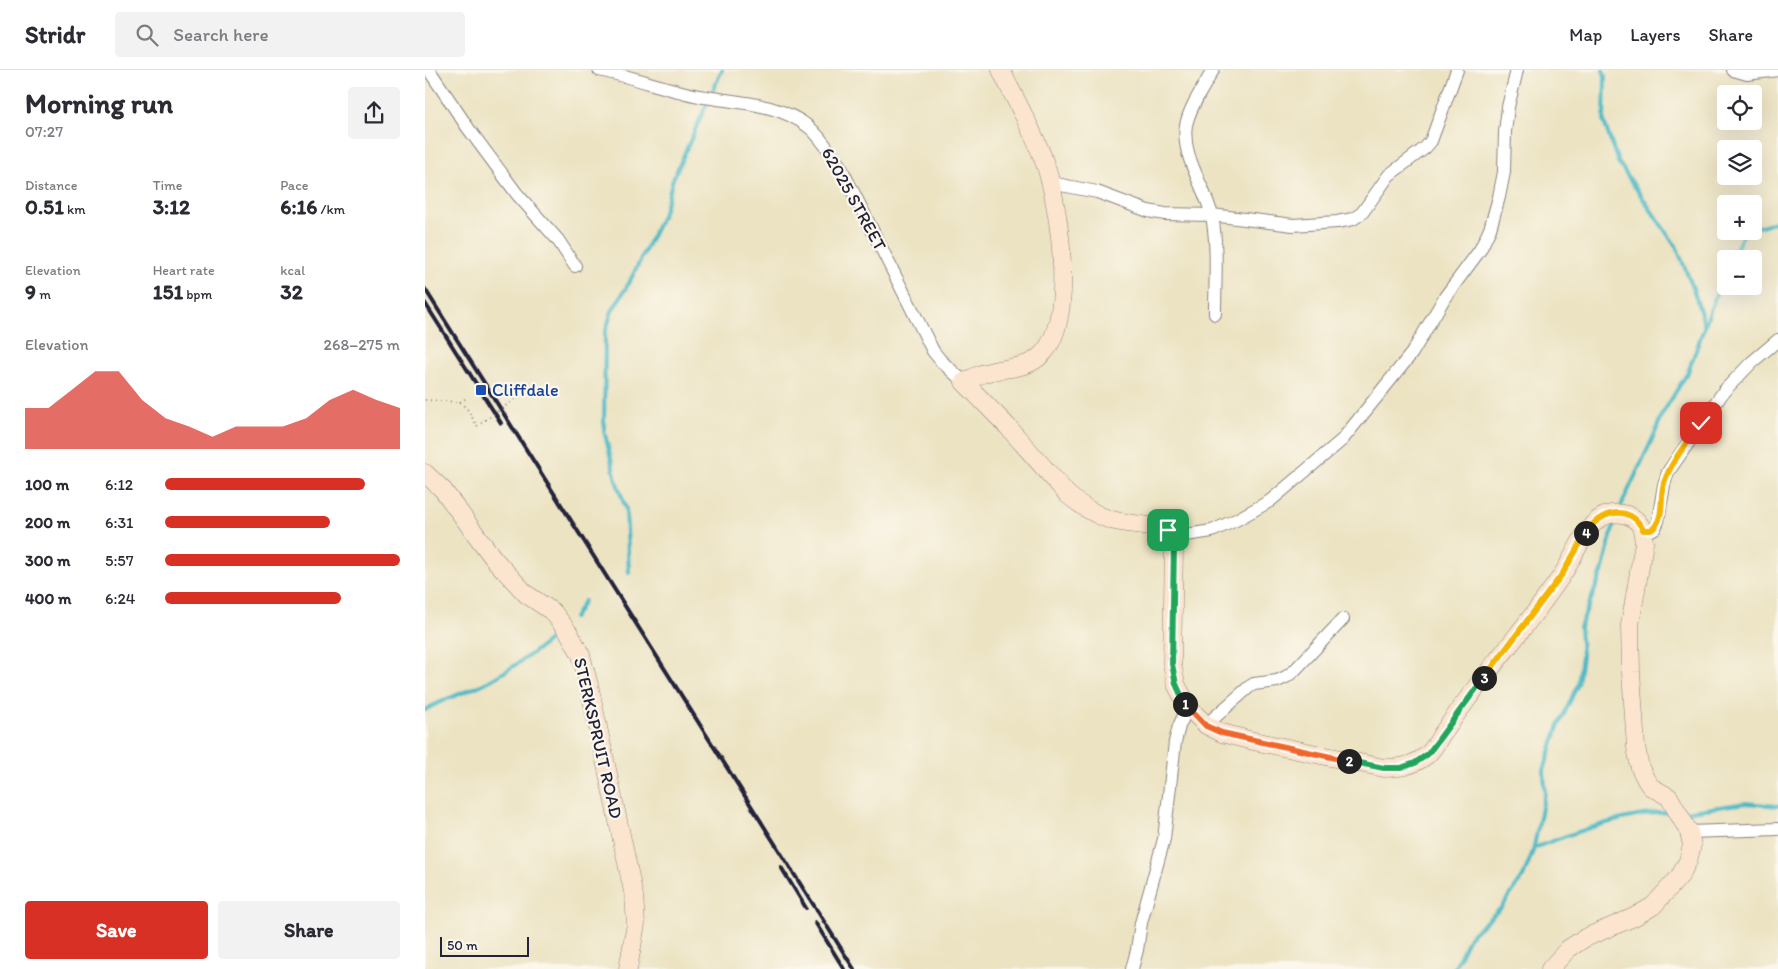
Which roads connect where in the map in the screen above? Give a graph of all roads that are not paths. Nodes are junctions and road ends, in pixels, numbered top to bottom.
1 (429, 70) edge
2 (599, 70) edge
3 (1001, 70) edge
4 (1213, 70) edge
5 (1457, 70) edge
6 (1517, 70) edge
7 (1733, 70) edge
8 (1778, 70) edge
9 (1051, 183) junction
10 (1211, 215) junction
11 (575, 266) dead end
12 (1215, 314) dead end
13 (1778, 340) edge
14 (964, 382) junction
15 (425, 473) edge
16 (1643, 530) junction
17 (1173, 537) junction
18 (1343, 618) dead end
19 (1188, 707) junction
20 (1206, 726) junction
21 (1778, 828) edge
22 (1689, 832) junction
23 (628, 969) edge
24 (1132, 969) edge
25 (1550, 969) edge

1 - 11 street
2 - 14 street, 62025 STREET
3 - 9 street
4 - 10 street
5 - 10 street
6 - 17 street
7 - 8 street
9 - 10 street
9 - 14 street
10 - 12 street
13 - 16 street
14 - 17 street, 62025 STREET
15 - 23 street, STERKSPRUIT ROAD
16 - 20 street
16 - 22 street
17 - 19 street
18 - 20 street
19 - 20 street
19 - 24 street
21 - 22 street
22 - 25 street

